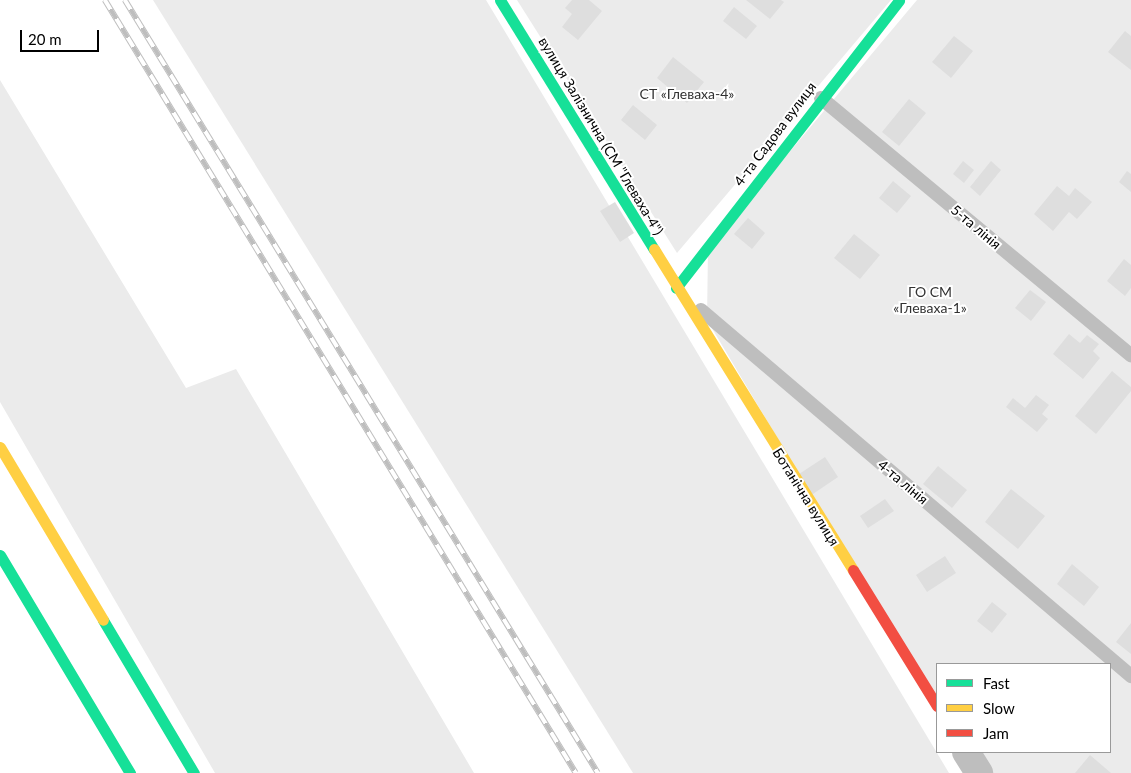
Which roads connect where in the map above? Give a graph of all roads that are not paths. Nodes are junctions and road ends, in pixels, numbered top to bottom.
1 (500, 0) edge
2 (899, 0) edge
3 (821, 98) junction
4 (676, 288) junction
5 (1131, 355) edge
6 (0, 447) edge
7 (0, 555) edge
8 (1131, 676) edge
9 (936, 704) edge
10 (967, 753) edge
11 (130, 773) edge
12 (194, 773) edge
13 (979, 773) edge

1 - 4 main road, вулиця Залізнична (СМ "Глеваха-4")
2 - 3 main road, 4-та Садова вулиця
3 - 4 main road, 4-та Садова вулиця
3 - 5 lane, 5-та лінія
4 - 8 lane, 4-та лінія
4 - 9 main road, Ботанічна вулиця
6 - 12 main road
7 - 11 main road
10 - 13 street

